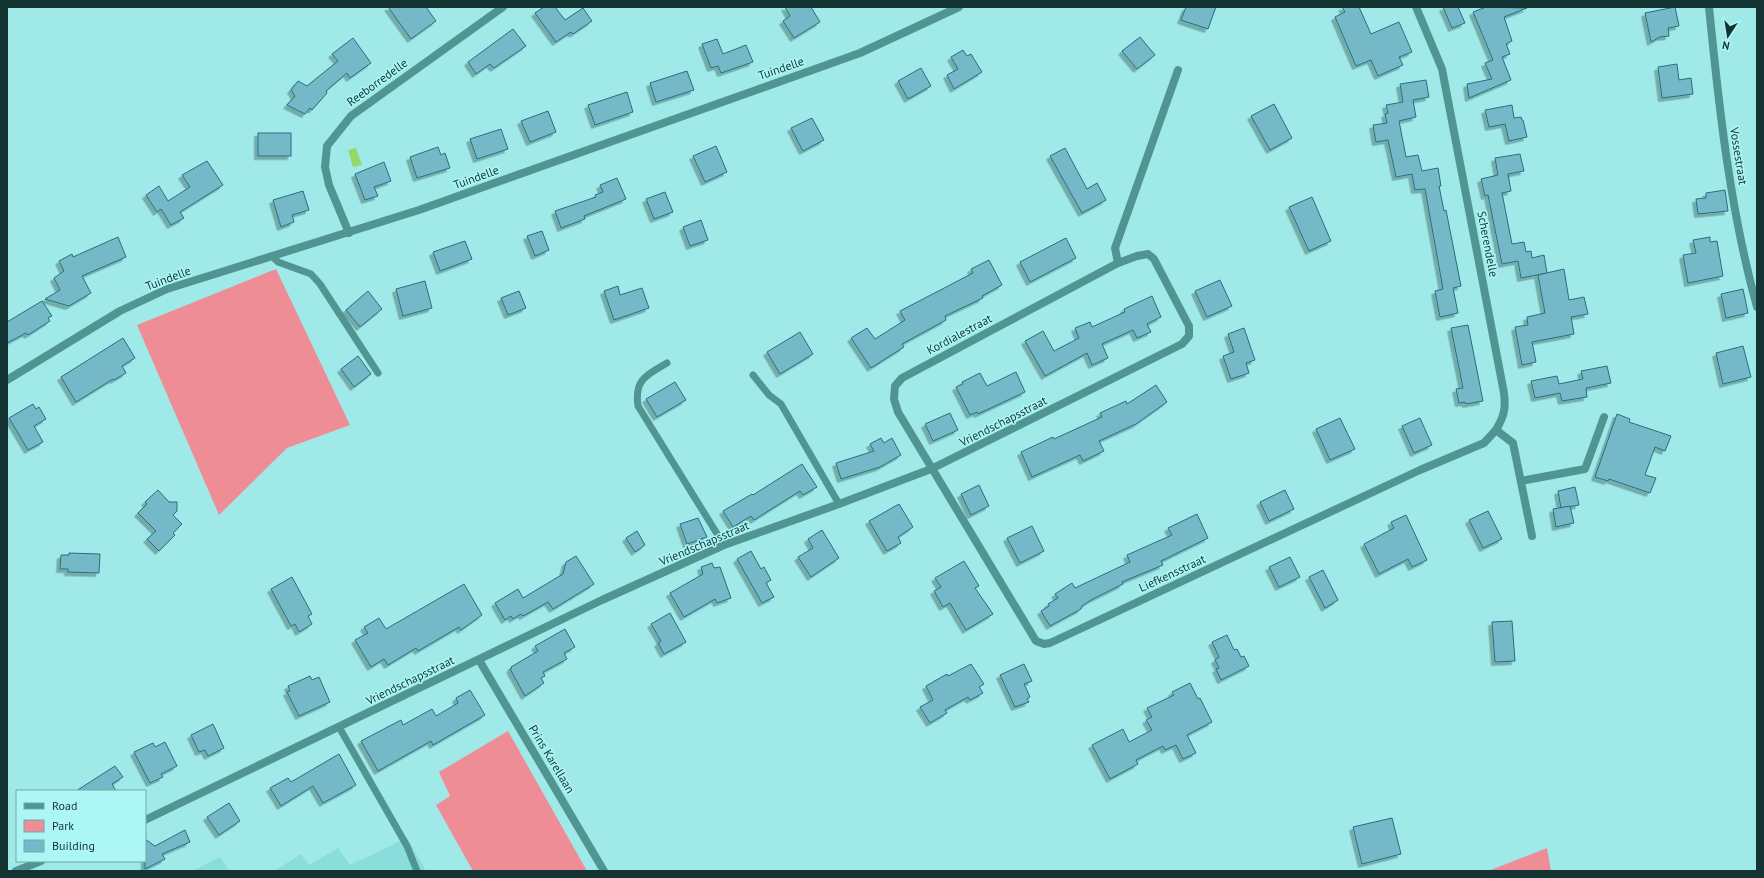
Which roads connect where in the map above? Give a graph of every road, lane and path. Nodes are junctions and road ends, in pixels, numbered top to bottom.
1 (503, 7) edge
2 (959, 7) edge
3 (1416, 7) edge
4 (1709, 7) edge
5 (1178, 70) dead end
6 (349, 233) junction
7 (1148, 254) joint
8 (273, 257) junction
9 (1118, 263) junction
10 (1757, 307) edge
11 (667, 363) dead end
12 (378, 373) dead end
13 (753, 375) dead end
14 (7, 380) edge
15 (1604, 417) dead end
16 (1496, 430) junction
17 (931, 469) junction
18 (1521, 481) junction
19 (840, 504) junction
20 (1532, 536) dead end
21 (724, 544) junction
22 (479, 660) junction
23 (339, 727) junction
24 (146, 820) edge
25 (38, 862) edge
26 (16, 871) edge
27 (417, 871) edge
28 (604, 871) edge

1 - 6 street, Reeborredelle
2 - 6 street, Tuindelle
3 - 16 street, Scherendelle
4 - 10 street, Vossestraat
5 - 9 street
6 - 8 street, Tuindelle
7 - 9 street, Kordialestraat
7 - 17 street, Vriendschapsstraat
8 - 12 lane
8 - 14 street, Tuindelle
9 - 17 street, Kordialestraat
11 - 21 lane
13 - 19 lane
15 - 18 street
16 - 17 street, Liefkensstraat
16 - 18 street
17 - 19 street, Vriendschapsstraat
18 - 20 street
19 - 21 street, Vriendschapsstraat
21 - 22 street, Vriendschapsstraat
22 - 23 street, Vriendschapsstraat
22 - 28 street, Prins Karellaan
23 - 24 street, Vriendschapsstraat
23 - 27 lane
25 - 26 street

